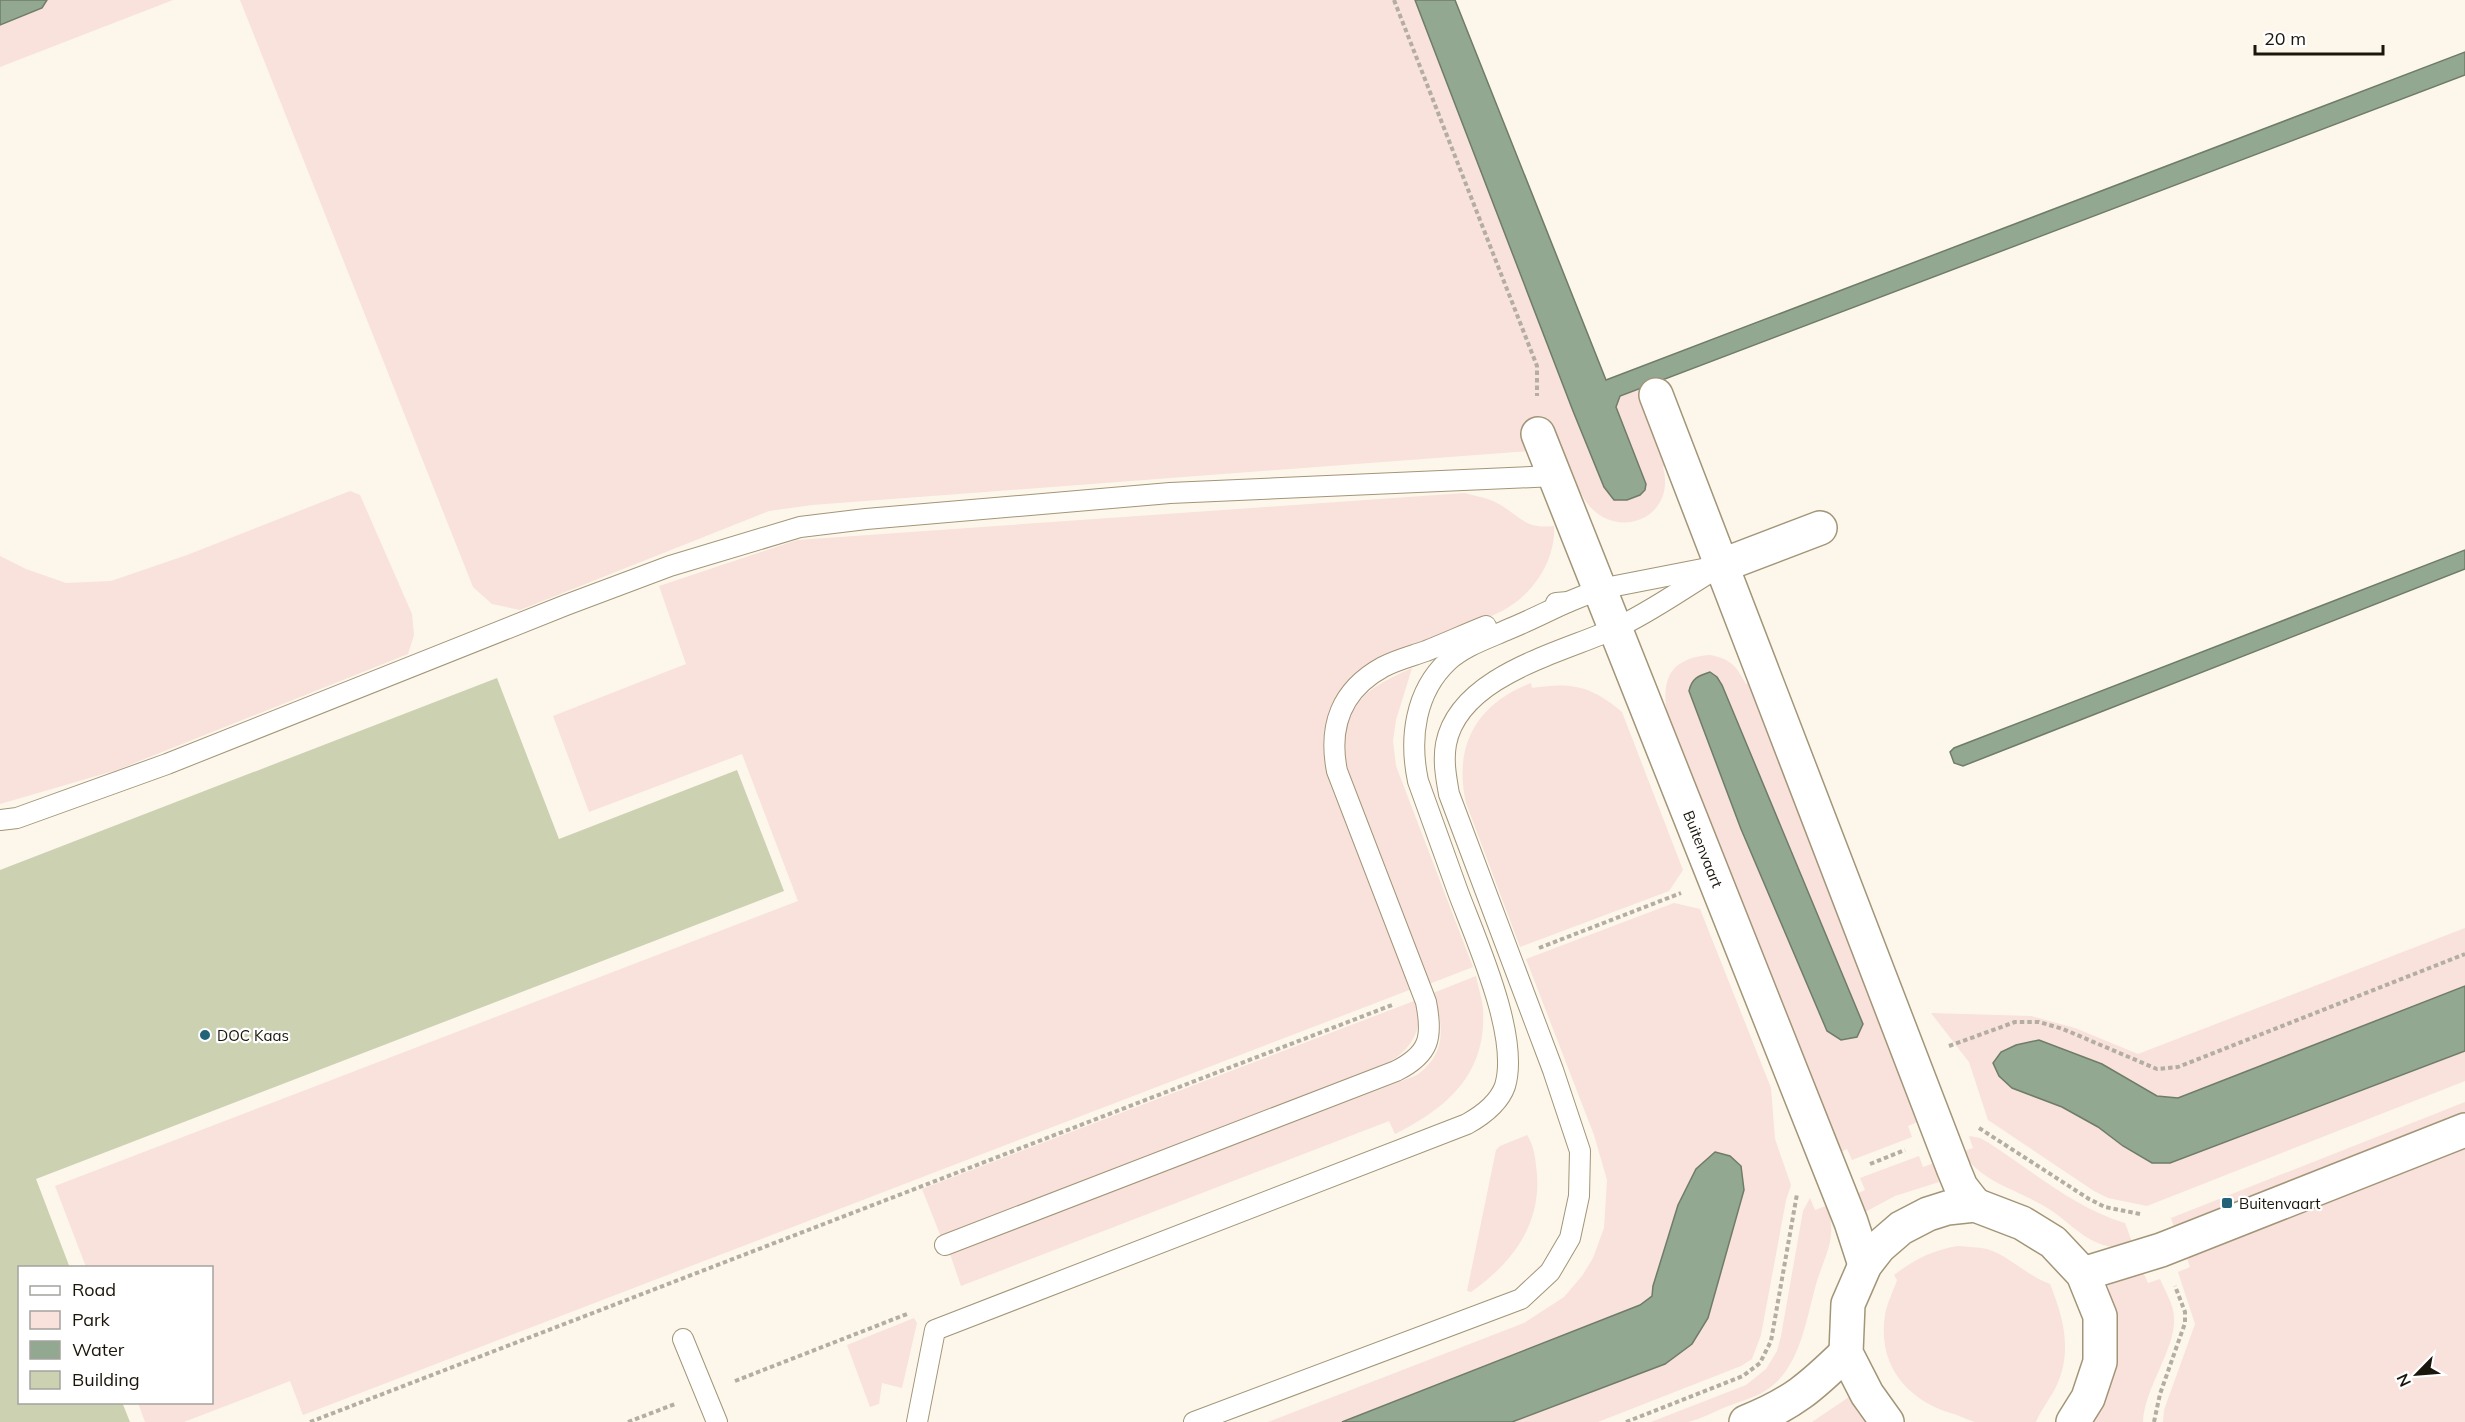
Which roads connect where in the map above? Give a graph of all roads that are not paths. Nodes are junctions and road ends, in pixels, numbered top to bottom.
1 (1656, 395) dead end
2 (1538, 434) road end
3 (1555, 476) junction
4 (1820, 528) dead end
5 (1723, 565) junction
6 (1600, 589) junction
7 (1568, 602) junction
8 (1616, 628) junction
9 (0, 820) edge
10 (2465, 1130) edge
11 (1974, 1205) junction
12 (945, 1245) dead end
13 (1865, 1266) junction
14 (2083, 1274) junction
15 (683, 1339) dead end
16 (1846, 1353) junction
17 (717, 1422) edge
18 (917, 1422) edge
19 (1194, 1422) edge
20 (1746, 1422) edge
21 (1887, 1422) edge
22 (2073, 1422) edge

1 - 5 street
2 - 3 street, Buitenvaart
3 - 6 street, Buitenvaart
3 - 9 lane
4 - 5 street
5 - 6 lane
5 - 8 lane
5 - 11 street
6 - 7 lane
6 - 8 street, Buitenvaart
7 - 12 lane
7 - 18 lane
8 - 13 street, Buitenvaart
8 - 19 lane
10 - 14 street
11 - 13 street
11 - 14 street
13 - 16 street
14 - 22 street
15 - 17 lane
16 - 20 street
16 - 21 street

